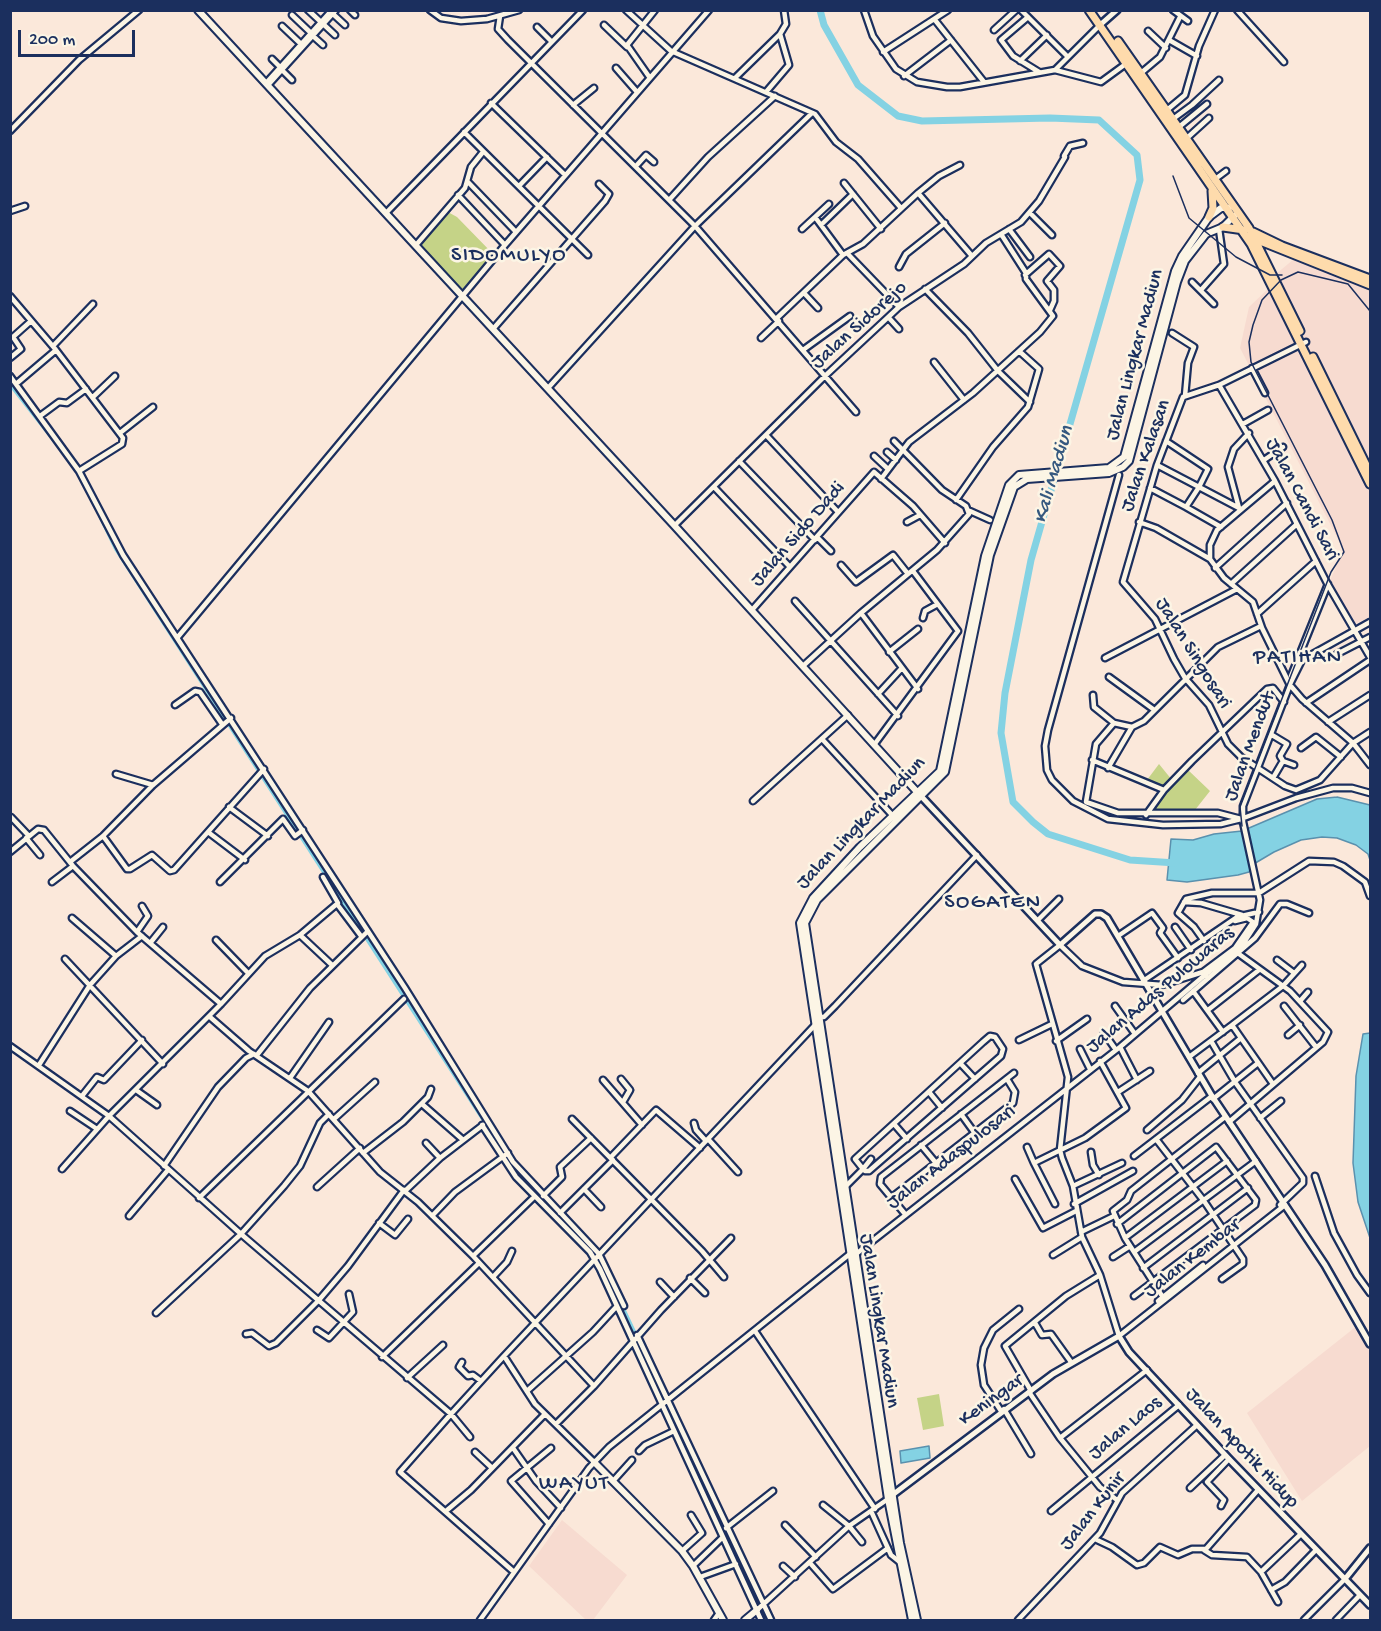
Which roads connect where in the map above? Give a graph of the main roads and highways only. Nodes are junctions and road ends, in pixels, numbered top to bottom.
1 (198, 10) edge
2 (1089, 10) edge
3 (1094, 10) edge
4 (1101, 24) junction
5 (1170, 121) junction
6 (1212, 182) junction
7 (1226, 208) junction
8 (1234, 213) junction
9 (1209, 217) junction
10 (1221, 228) junction
11 (1245, 229) junction
12 (1254, 239) junction
13 (1272, 248) junction
14 (1282, 249) junction
15 (1264, 257) junction
16 (1268, 273) junction
17 (1371, 279) edge
18 (1371, 285) edge
19 (1168, 304) junction
20 (1304, 343) junction
21 (1371, 473) edge
22 (1371, 484) edge
23 (974, 616) junction
24 (920, 795) junction
25 (829, 1091) junction
26 (853, 1254) junction
27 (594, 1462) road end
28 (901, 1563) junction
29 (760, 1608) road end
30 (723, 1620) edge
31 (745, 1620) edge
32 (912, 1620) edge
33 (917, 1620) edge

1 - 24 main road
2 - 4 highway
3 - 4 highway
4 - 5 highway
4 - 5 highway
5 - 6 highway
5 - 6 highway
6 - 7 highway
6 - 8 highway
6 - 9 highway
7 - 8 highway
7 - 9 main road, Jalan Lingkar Madiun
8 - 10 main road, Jalan Lingkar Madiun
8 - 11 highway
9 - 19 main road, Jalan Lingkar Madiun
10 - 11 highway
10 - 19 main road, Jalan Lingkar Madiun
11 - 12 highway
11 - 14 highway
11 - 16 highway
12 - 13 highway
12 - 15 highway
13 - 14 highway
13 - 15 highway
14 - 16 highway
14 - 17 highway
14 - 18 highway
15 - 16 highway
16 - 20 highway
19 - 23 main road, Jalan Lingkar Madiun
20 - 21 highway
20 - 22 highway
23 - 24 main road, Jalan Lingkar Madiun
23 - 24 main road, Jalan Lingkar Madiun
24 - 25 main road, Jalan Lingkar Madiun
24 - 25 main road, Jalan Lingkar Madiun
25 - 26 main road, Jalan Lingkar Madiun
25 - 26 main road, Jalan Lingkar Madiun
26 - 28 main road, Jalan Lingkar Madiun
27 - 30 main road
28 - 32 main road, Jalan Lingkar Madiun
28 - 33 main road, Jalan Lingkar Madiun
29 - 31 main road

